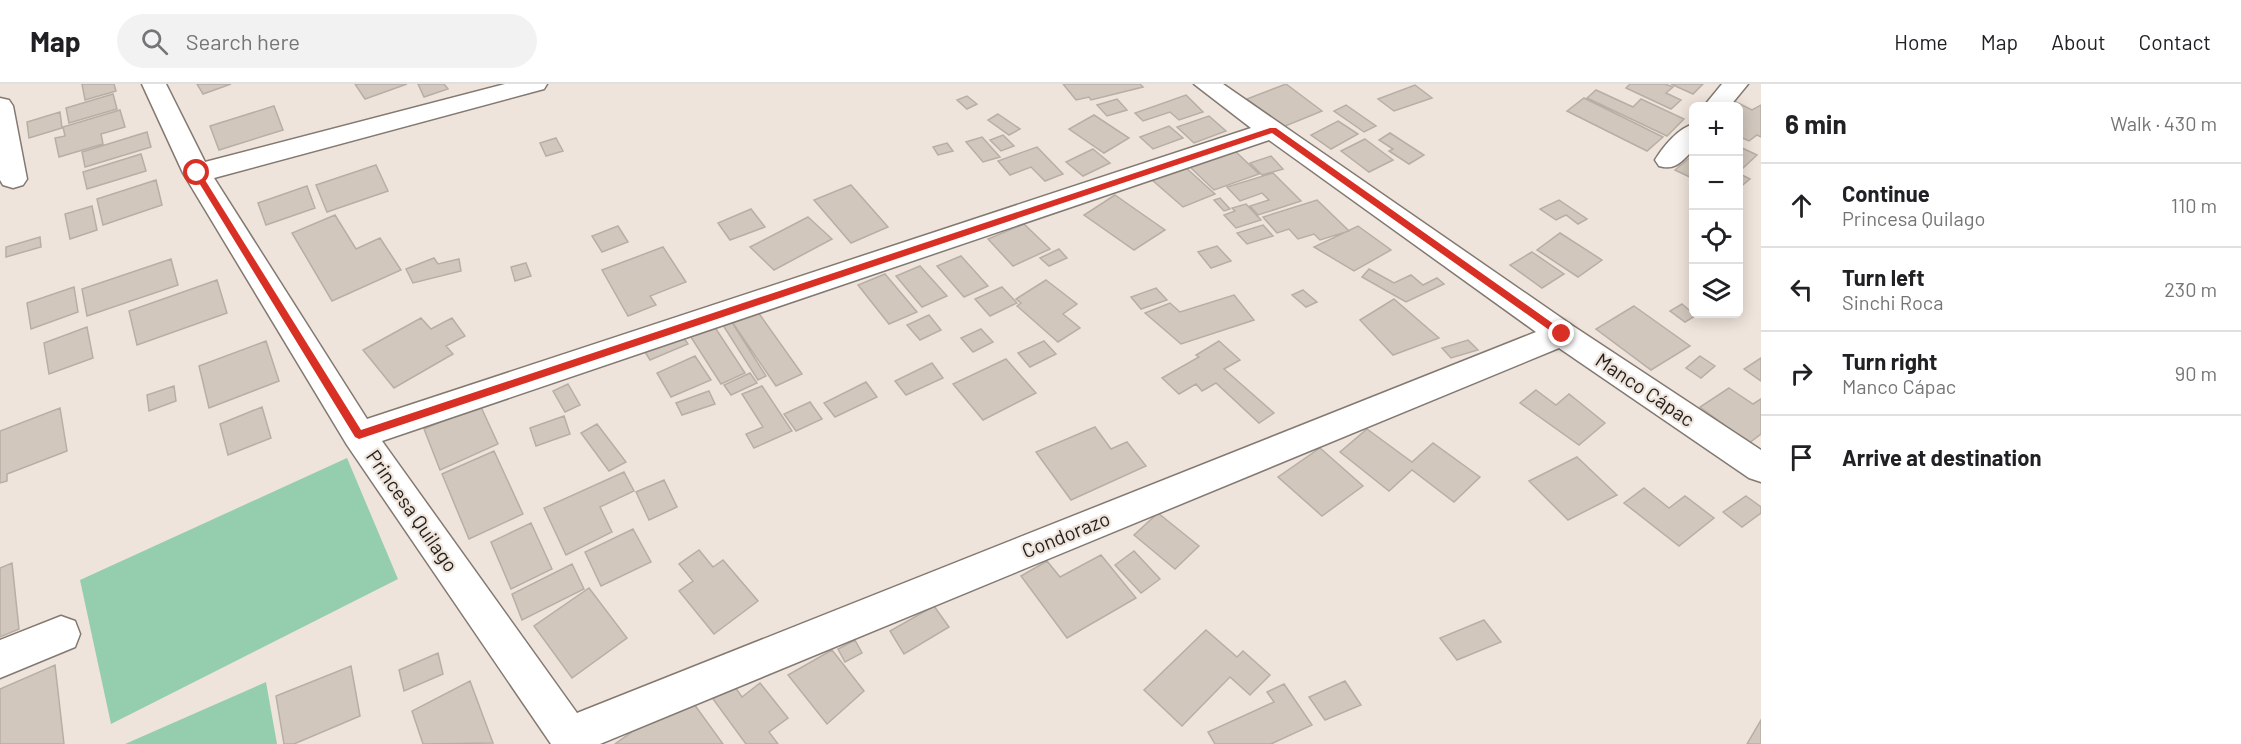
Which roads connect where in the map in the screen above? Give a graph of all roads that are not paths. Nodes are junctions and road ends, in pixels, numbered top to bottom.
1 (154, 84) edge
2 (535, 84) edge
3 (1206, 84) edge
4 (1736, 84) edge
5 (1720, 102) edge
6 (0, 106) edge
7 (1273, 130) junction
8 (1689, 137) edge
9 (1668, 160) dead end
10 (197, 173) junction
11 (13, 179) dead end
12 (1562, 334) junction
13 (359, 435) junction
14 (1761, 468) edge
15 (61, 634) dead end
16 (0, 659) edge
17 (573, 740) edge

1 - 10 street, Princesa Quilago
2 - 10 street
3 - 7 street, Manco Cápac
4 - 5 street
6 - 11 street
7 - 12 street, Manco Cápac
7 - 13 street
8 - 9 street
10 - 13 street, Princesa Quilago
12 - 14 street, Manco Cápac
12 - 17 street, Condorazo
13 - 17 street, Princesa Quilago
15 - 16 street

